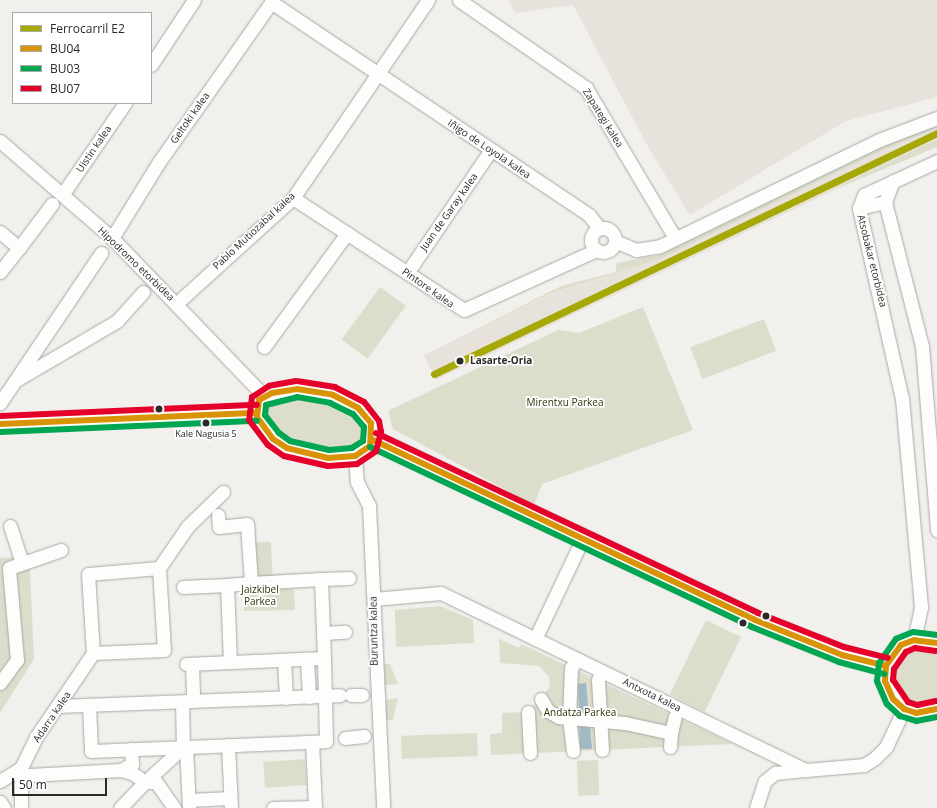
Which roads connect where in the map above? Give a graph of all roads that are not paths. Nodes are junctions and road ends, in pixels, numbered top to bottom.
1 (194, 0) edge
2 (428, 0) edge
3 (459, 0) edge
4 (272, 1) edge
5 (152, 63) edge
6 (377, 73) junction
7 (124, 104) edge
8 (937, 118) edge
9 (0, 141) edge
10 (491, 150) junction
11 (937, 161) edge
12 (893, 181) junction
13 (62, 195) junction
14 (293, 198) junction
15 (885, 202) junction
16 (52, 204) dead end
17 (860, 208) junction
18 (599, 228) junction
19 (0, 232) edge
20 (347, 233) junction
21 (679, 236) junction
22 (112, 238) junction
23 (615, 241) junction
24 (19, 248) junction
25 (596, 250) junction
26 (101, 253) dead end
27 (0, 270) edge
28 (407, 273) junction
29 (143, 292) dead end
30 (177, 303) junction
31 (264, 347) dead end
32 (12, 383) junction
33 (264, 396) junction
34 (0, 403) edge
35 (257, 413) junction
36 (0, 424) edge
37 (933, 432) edge
38 (373, 440) junction
39 (355, 456) junction
40 (223, 492) dead end
41 (218, 515) dead end
42 (9, 526) edge
43 (937, 530) edge
44 (582, 540) junction
45 (61, 550) dead end
46 (22, 563) junction
47 (159, 568) junction
48 (349, 578) dead end
49 (321, 579) junction
50 (251, 583) junction
51 (227, 585) junction
52 (183, 587) dead end
53 (374, 599) junction
54 (345, 632) dead end
55 (324, 633) junction
56 (535, 639) junction
57 (914, 640) junction
58 (937, 643) edge
59 (93, 653) junction
60 (324, 658) junction
61 (576, 658) junction
62 (307, 659) junction
63 (284, 660) junction
64 (230, 662) junction
65 (886, 666) junction
66 (601, 670) junction
67 (0, 683) edge
68 (351, 695) dead end
69 (325, 696) junction
70 (309, 697) junction
71 (286, 698) junction
72 (541, 699) dead end
73 (187, 701) junction
74 (89, 705) junction
75 (58, 706) junction
76 (904, 709) junction
77 (936, 711) edge
78 (528, 712) dead end
79 (674, 716) dead end
80 (569, 718) junction
81 (600, 721) junction
82 (671, 733) junction
83 (364, 736) dead end
84 (345, 738) dead end
85 (312, 742) junction
86 (228, 745) junction
87 (185, 747) junction
88 (670, 747) dead end
89 (131, 749) junction
90 (602, 750) dead end
91 (573, 751) dead end
92 (530, 753) dead end
93 (121, 770) junction
94 (806, 770) junction
95 (25, 772) junction
96 (0, 781) edge
97 (145, 782) junction
98 (0, 802) edge
99 (230, 803) edge
100 (189, 804) edge
101 (4, 808) edge
102 (21, 808) edge
103 (120, 808) edge
104 (174, 808) edge
105 (273, 808) edge
106 (305, 808) edge
107 (383, 808) edge
108 (756, 808) edge

1 - 5 street
2 - 6 street
3 - 21 street, Zapategi kalea
4 - 6 street, Iñigo de Loyola kalea
4 - 22 street, Geltoki kalea
6 - 10 street, Iñigo de Loyola kalea
6 - 14 street, Pablo Mutiozabal kalea
7 - 13 street, Uistin kalea
8 - 21 street
9 - 13 street, Hipodromo etorbidea
10 - 18 street, Iñigo de Loyola kalea
10 - 28 street, Juan de Garay kalea
11 - 12 street, Atsobakar etorbidea
12 - 15 street
12 - 17 street, Atsobakar etorbidea
13 - 22 street, Hipodromo etorbidea
14 - 20 street, Pintore kalea
14 - 30 street, Pablo Mutiozabal kalea
15 - 17 street
15 - 37 street
16 - 24 street
17 - 57 street, Atsobakar etorbidea
18 - 23 street
18 - 25 street
19 - 24 street
20 - 28 street, Pintore kalea
20 - 31 street
21 - 23 street
22 - 30 street, Hipodromo etorbidea
23 - 25 street
24 - 27 street
25 - 28 street, Pintore kalea
26 - 32 street
29 - 32 street
30 - 33 street, Hipodromo etorbidea
32 - 34 street
33 - 35 street
33 - 38 street
35 - 36 street
35 - 39 street
37 - 43 street
38 - 39 street
38 - 44 street
39 - 53 street, Buruntza kalea
40 - 47 street
41 - 50 street
42 - 46 street
44 - 56 street
44 - 65 street
45 - 46 street
46 - 67 street
47 - 59 street
47 - 59 street
48 - 49 street
49 - 50 street
49 - 55 street
50 - 51 street
51 - 52 street
51 - 64 street
53 - 56 street, Antxota kalea
53 - 107 street, Buruntza kalea
54 - 55 street
55 - 60 street
56 - 61 street, Antxota kalea
57 - 58 street
57 - 65 street
59 - 75 street, Adarra kalea
60 - 62 street
60 - 69 street
61 - 66 street, Antxota kalea
61 - 80 street
62 - 63 street
62 - 70 street
63 - 64 street
63 - 71 street
64 - 73 street
65 - 76 street
66 - 81 street
66 - 94 street, Antxota kalea
68 - 69 street
69 - 70 street
69 - 85 street
70 - 71 street
71 - 73 street
72 - 80 street
73 - 74 street
73 - 87 street
74 - 75 street
74 - 89 street
75 - 95 street, Adarra kalea
76 - 77 street
76 - 94 street
78 - 92 street
79 - 82 street
80 - 81 street
80 - 91 street
81 - 82 street
81 - 90 street
82 - 88 street
83 - 84 street
85 - 86 street
85 - 106 street
86 - 87 street
86 - 99 street
87 - 89 street
87 - 97 street
87 - 100 street
89 - 93 street
93 - 95 street
93 - 97 street
94 - 108 street
95 - 96 street
95 - 102 street, Adarra kalea
97 - 103 street
97 - 104 street
98 - 101 street
99 - 100 street
105 - 106 street

